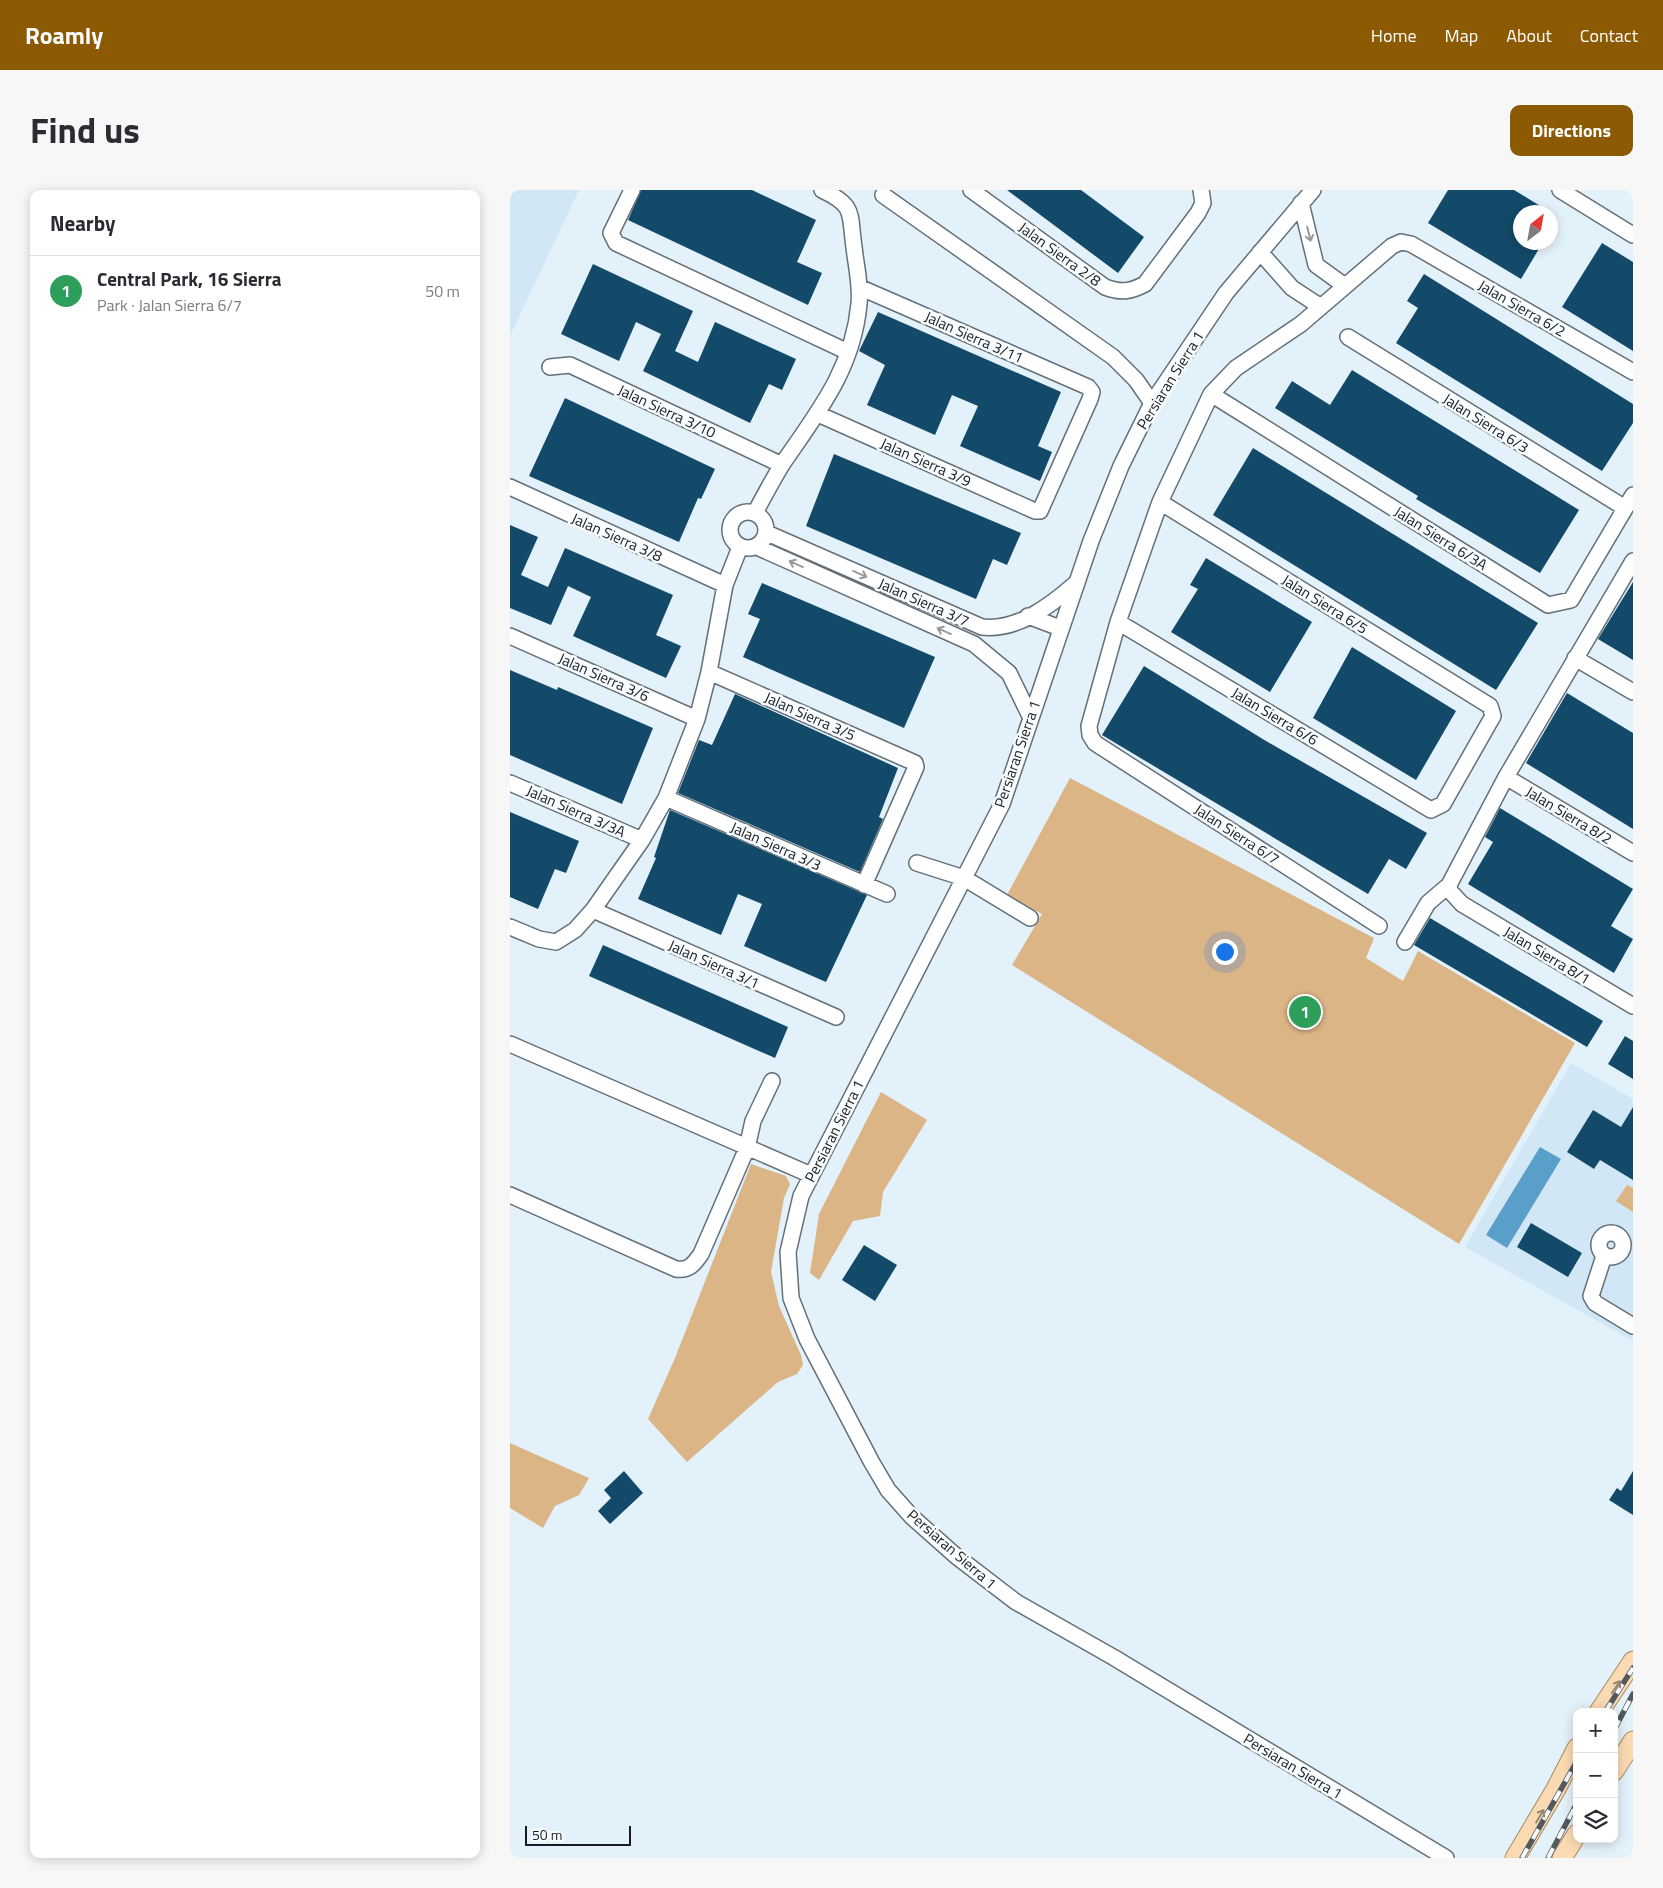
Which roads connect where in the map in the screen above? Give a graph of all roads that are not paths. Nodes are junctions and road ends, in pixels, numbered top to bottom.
1 (632, 190) edge
2 (822, 190) edge
3 (1312, 190) edge
4 (1560, 190) edge
5 (980, 192) edge
6 (883, 195) dead end
7 (1202, 196) edge
8 (1301, 203) junction
9 (1633, 235) edge
10 (1260, 252) junction
11 (1345, 286) junction
12 (859, 287) junction
13 (1321, 307) junction
14 (1348, 338) dead end
15 (848, 352) junction
16 (550, 367) dead end
17 (1633, 372) edge
18 (1211, 394) junction
19 (1152, 404) junction
20 (818, 414) junction
21 (782, 465) junction
22 (510, 487) edge
23 (1633, 495) edge
24 (1160, 502) junction
25 (1625, 508) junction
26 (1034, 510) joint
27 (755, 513) junction
28 (767, 533) junction
29 (740, 547) junction
30 (757, 547) junction
31 (1633, 561) edge
32 (838, 564) junction
33 (831, 580) junction
34 (1076, 583) junction
35 (725, 585) junction
36 (913, 597) junction
37 (907, 614) junction
38 (1028, 616) junction
39 (1118, 622) junction
40 (982, 628) junction
41 (1060, 628) junction
42 (510, 636) edge
43 (974, 644) junction
44 (1576, 658) junction
45 (709, 672) junction
46 (1009, 673) junction
47 (1040, 687) junction
48 (1633, 692) edge
49 (1030, 716) junction
50 (697, 719) junction
51 (1506, 777) junction
52 (510, 783) edge
53 (666, 798) junction
54 (1431, 810) joint
55 (642, 840) junction
56 (1633, 853) edge
57 (917, 862) dead end
58 (964, 878) junction
59 (864, 885) junction
60 (1449, 885) junction
61 (887, 894) dead end
62 (593, 910) junction
63 (1030, 918) dead end
64 (1379, 926) dead end
65 (510, 927) edge
66 (1405, 942) dead end
67 (1633, 1006) edge
68 (836, 1017) dead end
69 (510, 1044) edge
70 (772, 1081) dead end
71 (747, 1148) junction
72 (811, 1175) junction
73 (510, 1195) edge
74 (1604, 1256) dead end
75 (1633, 1326) edge
76 (1633, 1662) edge
77 (1602, 1708) edge
78 (1633, 1741) edge
79 (1574, 1753) edge
80 (1618, 1765) edge
81 (1573, 1840) edge
82 (1446, 1858) edge
83 (1515, 1858) edge
84 (1562, 1858) edge

1 - 15 street
2 - 12 street
3 - 8 street, Persiaran Sierra 1
4 - 9 street
5 - 7 street, Jalan Sierra 2/8
6 - 19 street
8 - 10 street, Persiaran Sierra 1
8 -> 11 street
10 - 13 street
10 - 19 street, Persiaran Sierra 1
11 - 13 street
11 - 17 street, Jalan Sierra 6/2
12 - 15 street
12 - 26 street, Jalan Sierra 3/11
13 - 18 street
14 - 25 street, Jalan Sierra 6/3
15 - 20 street
16 - 21 street, Jalan Sierra 3/10
18 - 24 street
18 - 25 street, Jalan Sierra 6/3A
19 - 34 street, Persiaran Sierra 1
20 - 21 street
20 - 26 street, Jalan Sierra 3/9
21 - 27 street
22 - 35 street, Jalan Sierra 3/8
23 - 25 street, Jalan Sierra 6/3A
24 - 39 street
24 - 54 street, Jalan Sierra 6/5
27 - 28 street
27 - 29 street
28 - 30 street
28 - 32 street, Jalan Sierra 3/7
29 - 30 street
29 - 35 street
33 -> 30 street, Jalan Sierra 3/7
31 - 44 street
32 - 33 street
32 -> 36 street, Jalan Sierra 3/7
33 - 37 street, Jalan Sierra 3/7
34 - 38 street, Jalan Sierra 3/7
34 - 41 street, Persiaran Sierra 1
35 - 45 street
36 - 37 street
36 - 40 street, Jalan Sierra 3/7
43 -> 37 street, Jalan Sierra 3/7
38 - 40 street, Jalan Sierra 3/7
38 - 41 street
39 - 54 street, Jalan Sierra 6/6
39 - 64 street, Jalan Sierra 6/7
40 - 43 street
41 - 47 street, Persiaran Sierra 1
42 - 50 street, Jalan Sierra 3/6
43 - 46 street, Jalan Sierra 3/7
44 - 48 street
44 - 51 street
45 - 50 street
45 - 59 street, Jalan Sierra 3/5
46 - 47 street
46 - 49 street, Jalan Sierra 3/7
47 - 49 street, Persiaran Sierra 1
49 - 58 street, Persiaran Sierra 1
50 - 53 street
51 - 56 street, Jalan Sierra 8/2
51 - 60 street
52 - 55 street, Jalan Sierra 3/3A
53 - 55 street
53 - 59 street, Jalan Sierra 3/3
55 - 62 street
57 - 58 street
58 - 63 street
58 - 72 street, Persiaran Sierra 1
59 - 61 street, Jalan Sierra 3/3
60 - 66 street
60 - 67 street, Jalan Sierra 8/1
62 - 65 street
62 - 68 street, Jalan Sierra 3/1
69 - 71 street
70 - 71 street
71 - 72 street
71 - 73 street
72 - 82 street, Persiaran Sierra 1
74 - 75 street
77 -> 76 main road
78 - 80 main road
83 -> 79 main road
81 - 84 main road

